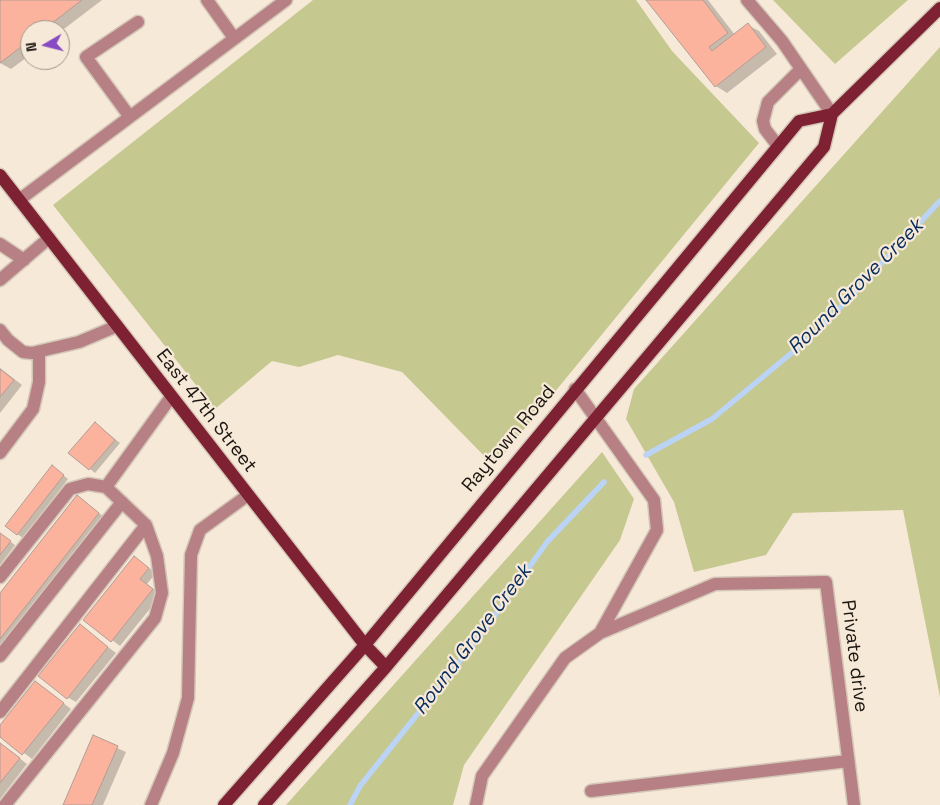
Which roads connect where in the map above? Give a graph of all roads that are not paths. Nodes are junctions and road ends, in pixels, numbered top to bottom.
1 (207, 0) edge
2 (286, 0) edge
3 (747, 0) edge
4 (940, 8) edge
5 (138, 22) dead end
6 (234, 38) junction
7 (801, 69) junction
8 (832, 114) junction
9 (130, 117) junction
10 (778, 146) junction
11 (0, 176) edge
12 (19, 200) junction
13 (49, 238) junction
14 (0, 244) edge
15 (24, 260) junction
16 (0, 280) edge
17 (117, 326) junction
18 (0, 330) edge
19 (39, 352) junction
20 (575, 389) junction
21 (171, 396) junction
22 (597, 418) junction
23 (0, 453) edge
24 (106, 487) junction
25 (248, 495) junction
26 (122, 502) junction
27 (146, 525) junction
28 (0, 577) edge
29 (600, 633) junction
30 (365, 645) junction
31 (0, 656) edge
32 (386, 667) junction
33 (0, 712) edge
34 (848, 761) junction
35 (591, 791) dead end
36 (5, 805) edge
37 (151, 805) edge
38 (224, 805) edge
39 (264, 805) edge
40 (476, 805) edge
41 (854, 805) edge

1 - 6 street
2 - 6 street
3 - 7 street
4 - 8 main road
5 - 9 street
6 - 9 street
7 - 8 street
7 - 10 street
8 - 10 main road, Raytown Road
8 - 22 main road
9 - 12 street
10 - 20 main road, Raytown Road
11 - 12 main road, East 47th Street
12 - 13 main road, East 47th Street
13 - 15 street
13 - 17 main road, East 47th Street
14 - 15 street
15 - 16 street
17 - 19 street
17 - 21 main road, East 47th Street
18 - 19 street
19 - 23 street
20 - 22 street, Private drive
20 - 30 main road, Raytown Road
21 - 24 street
21 - 25 main road, East 47th Street
22 - 29 street, Private drive
22 - 32 main road
24 - 26 street
24 - 28 street
25 - 30 main road, East 47th Street
25 - 37 street
26 - 27 street
26 - 31 street
27 - 33 street
27 - 36 street
29 - 34 street, Private drive
29 - 40 street, Private drive
30 - 32 main road, East 47th Street
30 - 38 main road, Raytown Road
32 - 39 main road
34 - 35 street
34 - 41 street, Private drive

